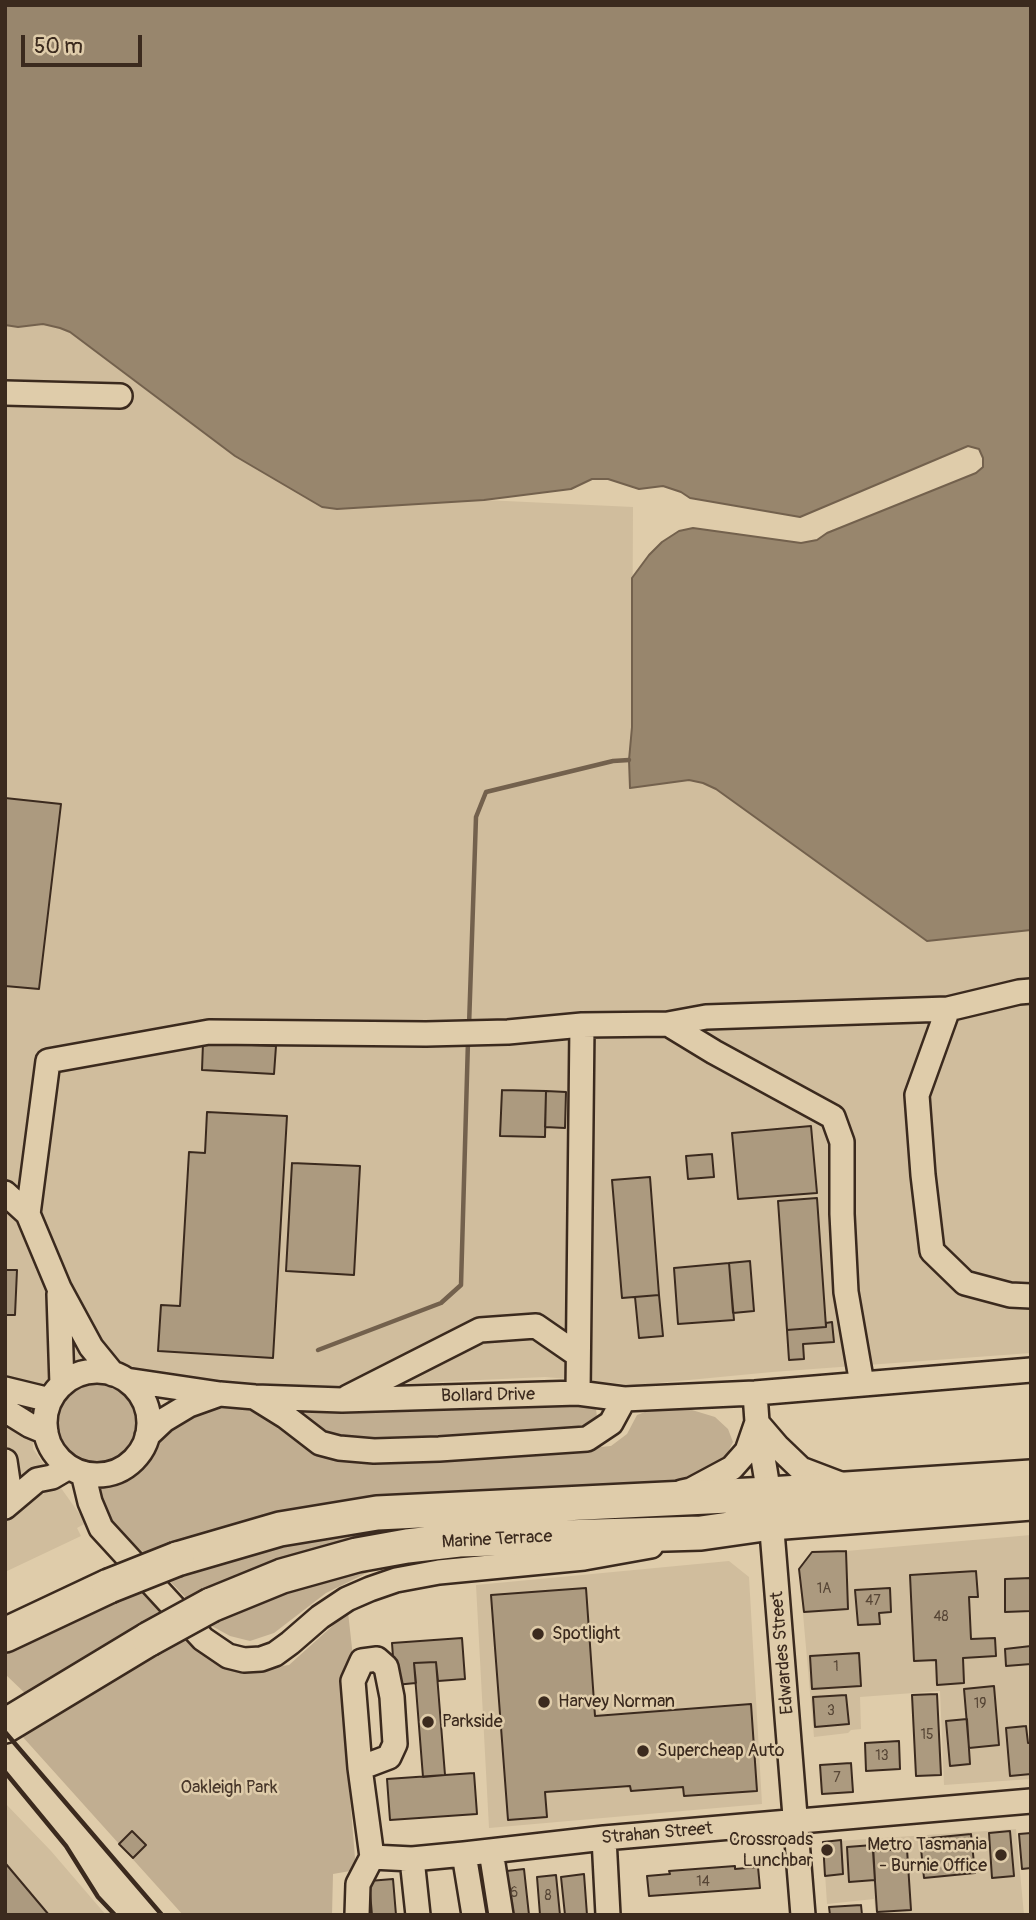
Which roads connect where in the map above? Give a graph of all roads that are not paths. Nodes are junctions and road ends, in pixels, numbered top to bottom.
1 (5, 393) edge
2 (120, 396) dead end
3 (1031, 991) edge
4 (948, 1009) junction
5 (668, 1024) junction
6 (582, 1026) junction
7 (5, 1193) edge
8 (28, 1214) junction
9 (59, 1288) junction
10 (1031, 1296) edge
11 (578, 1354) junction
12 (1031, 1370) edge
13 (120, 1377) junction
14 (862, 1384) junction
15 (5, 1389) edge
16 (56, 1392) junction
17 (755, 1392) junction
18 (578, 1393) junction
19 (220, 1394) junction
20 (255, 1397) junction
21 (624, 1399) junction
22 (342, 1400) junction
23 (5, 1410) edge
24 (757, 1422) junction
25 (46, 1436) junction
26 (147, 1436) junction
27 (5, 1461) edge
28 (76, 1470) junction
29 (1031, 1477) edge
30 (37, 1480) junction
31 (853, 1489) junction
32 (651, 1500) junction
33 (1031, 1503) edge
34 (8, 1505) edge
35 (770, 1509) junction
36 (701, 1533) junction
37 (5, 1635) edge
38 (5, 1726) edge
39 (360, 1768) junction
40 (1031, 1801) edge
41 (795, 1822) junction
42 (604, 1839) junction
43 (491, 1851) junction
44 (464, 1854) junction
45 (372, 1857) junction
46 (412, 1859) junction
47 (800, 1914) edge
48 (357, 1915) edge
49 (418, 1915) edge
50 (474, 1915) edge
51 (501, 1915) edge
52 (608, 1915) edge

1 - 2 street
3 - 4 street
4 - 5 street
4 - 10 street
5 - 6 street
5 - 14 street
6 - 8 street
6 - 11 street
7 - 8 street
8 - 9 street
9 - 13 street
9 - 16 street
11 - 18 street
11 - 22 street
12 - 14 street, Bollard Drive
13 - 16 street
13 - 19 street, Bollard Drive
13 - 26 street
14 - 17 street, Bollard Drive
15 - 16 street
16 - 25 street
17 - 21 street, Bollard Drive
17 - 24 street, Edwardes Street
18 - 21 street, Bollard Drive
18 - 22 street, Bollard Drive
19 - 20 street, Bollard Drive
19 - 26 street, Bollard Drive
20 - 21 street
20 - 22 street, Bollard Drive
23 - 25 street
24 - 31 street
24 - 32 street
24 - 35 street, Edwardes Street
25 - 28 street
25 - 30 street
26 - 28 street
27 - 34 street
28 - 30 street
28 - 36 street
29 - 31 highway, Marine Terrace
30 - 34 street
31 - 35 highway, Marine Terrace
32 - 35 highway, Marine Terrace
32 - 37 highway, Marine Terrace, bridge
33 - 35 highway, Marine Terrace
35 - 36 highway, Marine Terrace
35 - 41 street, Edwardes Street
36 - 38 highway, Marine Terrace, bridge
39 - 39 street
39 - 45 street
40 - 41 street, Strahan Street
41 - 42 street, Strahan Street
41 - 47 street, Edwardes Street
42 - 43 street, Strahan Street
42 - 52 street
43 - 44 street, Strahan Street
43 - 51 street
44 - 46 street, Strahan Street
44 - 50 street
45 - 46 street, Strahan Street
45 - 48 street
46 - 49 street

